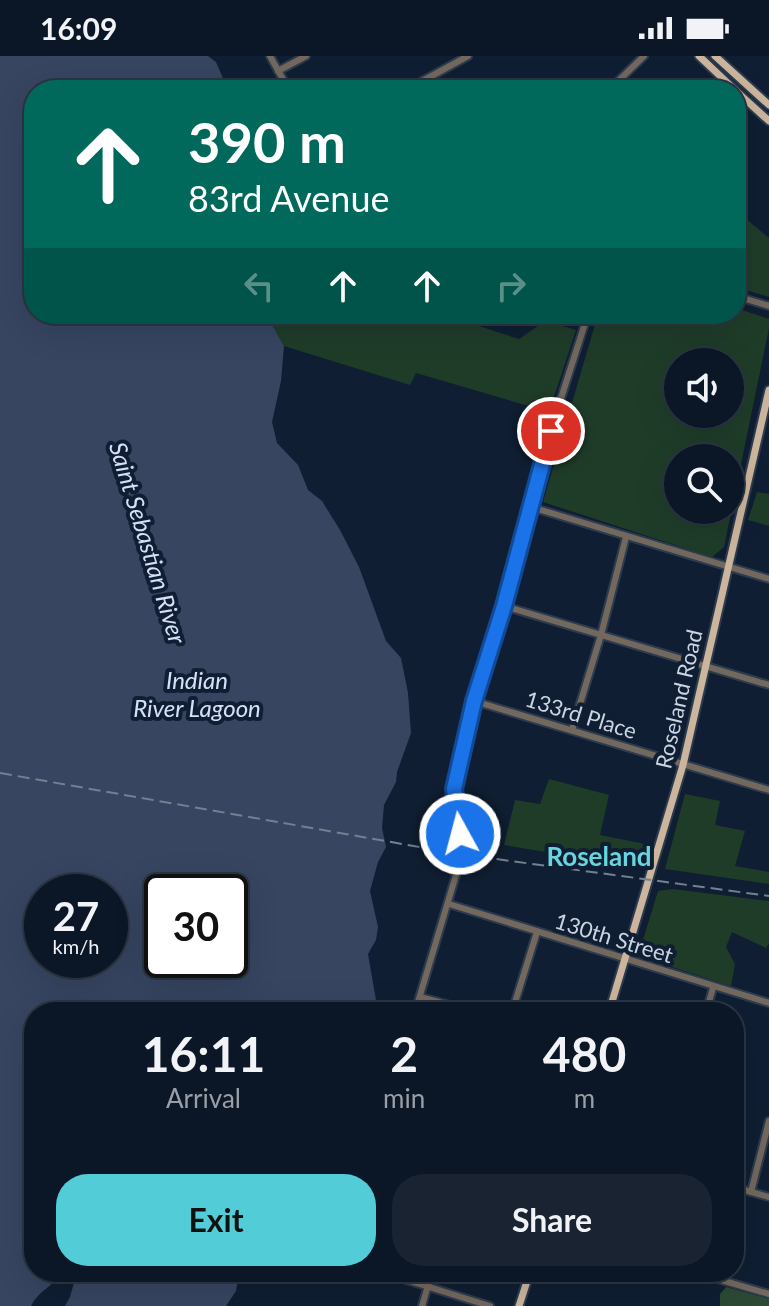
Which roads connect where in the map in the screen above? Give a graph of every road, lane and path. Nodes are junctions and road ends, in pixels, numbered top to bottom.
1 (270, 56) edge
2 (306, 56) edge
3 (468, 56) edge
4 (644, 56) edge
5 (699, 56) edge
6 (715, 56) edge
7 (278, 71) junction
8 (283, 80) edge
9 (424, 80) edge
10 (619, 80) edge
11 (725, 80) edge
12 (741, 80) edge
13 (746, 84) edge
14 (746, 99) edge
15 (769, 105) edge
16 (769, 121) edge
17 (746, 299) edge
18 (769, 306) edge
19 (585, 324) edge
20 (769, 390) edge
21 (531, 507) junction
22 (626, 537) junction
23 (728, 567) junction
24 (769, 579) edge
25 (504, 606) junction
26 (601, 635) junction
27 (705, 666) junction
28 (769, 685) edge
29 (474, 701) junction
30 (572, 730) junction
31 (683, 765) junction
32 (769, 790) edge
33 (460, 834) dead end
34 (459, 865) dead end
35 (449, 904) junction
36 (537, 932) junction
37 (626, 960) junction
38 (713, 988) junction
39 (420, 997) junction
40 (418, 1002) edge
41 (439, 1002) edge
42 (515, 1002) edge
43 (612, 1002) edge
44 (709, 1002) edge
45 (769, 1003) edge
46 (769, 1121) edge
47 (744, 1190) edge
48 (751, 1192) junction
49 (769, 1197) edge
50 (414, 1282) edge
51 (428, 1282) edge
52 (527, 1282) edge
53 (728, 1282) edge
54 (427, 1286) junction
55 (769, 1294) edge
56 (422, 1306) edge
57 (490, 1306) edge
58 (519, 1306) edge

1 - 7 street
2 - 7 street
3 - 9 street
4 - 10 street
5 - 11 main road
6 - 12 main road
7 - 8 street
13 - 15 main road
14 - 16 main road
17 - 18 street
19 - 21 street
20 - 23 main road, Roseland Road
21 - 22 street
21 - 25 street
22 - 23 street
22 - 26 street
23 - 24 street
23 - 27 main road, Roseland Road
25 - 26 street
25 - 29 street
26 - 27 street
26 - 30 street
27 - 28 street
27 - 31 main road, Roseland Road
29 - 30 street, 133rd Place
29 - 33 street
30 - 31 street, 133rd Place
31 - 32 street, 133rd Place
31 - 37 main road, Roseland Road
34 - 35 street
35 - 36 street, 130th Street
35 - 39 street
36 - 37 street, 130th Street
36 - 42 street
37 - 38 street, 130th Street
37 - 43 main road, Roseland Road
38 - 44 street
38 - 45 street, 130th Street
39 - 40 street
39 - 41 street
46 - 48 street
47 - 48 street
48 - 49 street
50 - 54 street
51 - 54 street
52 - 58 main road
53 - 55 street
54 - 56 street
54 - 57 street

